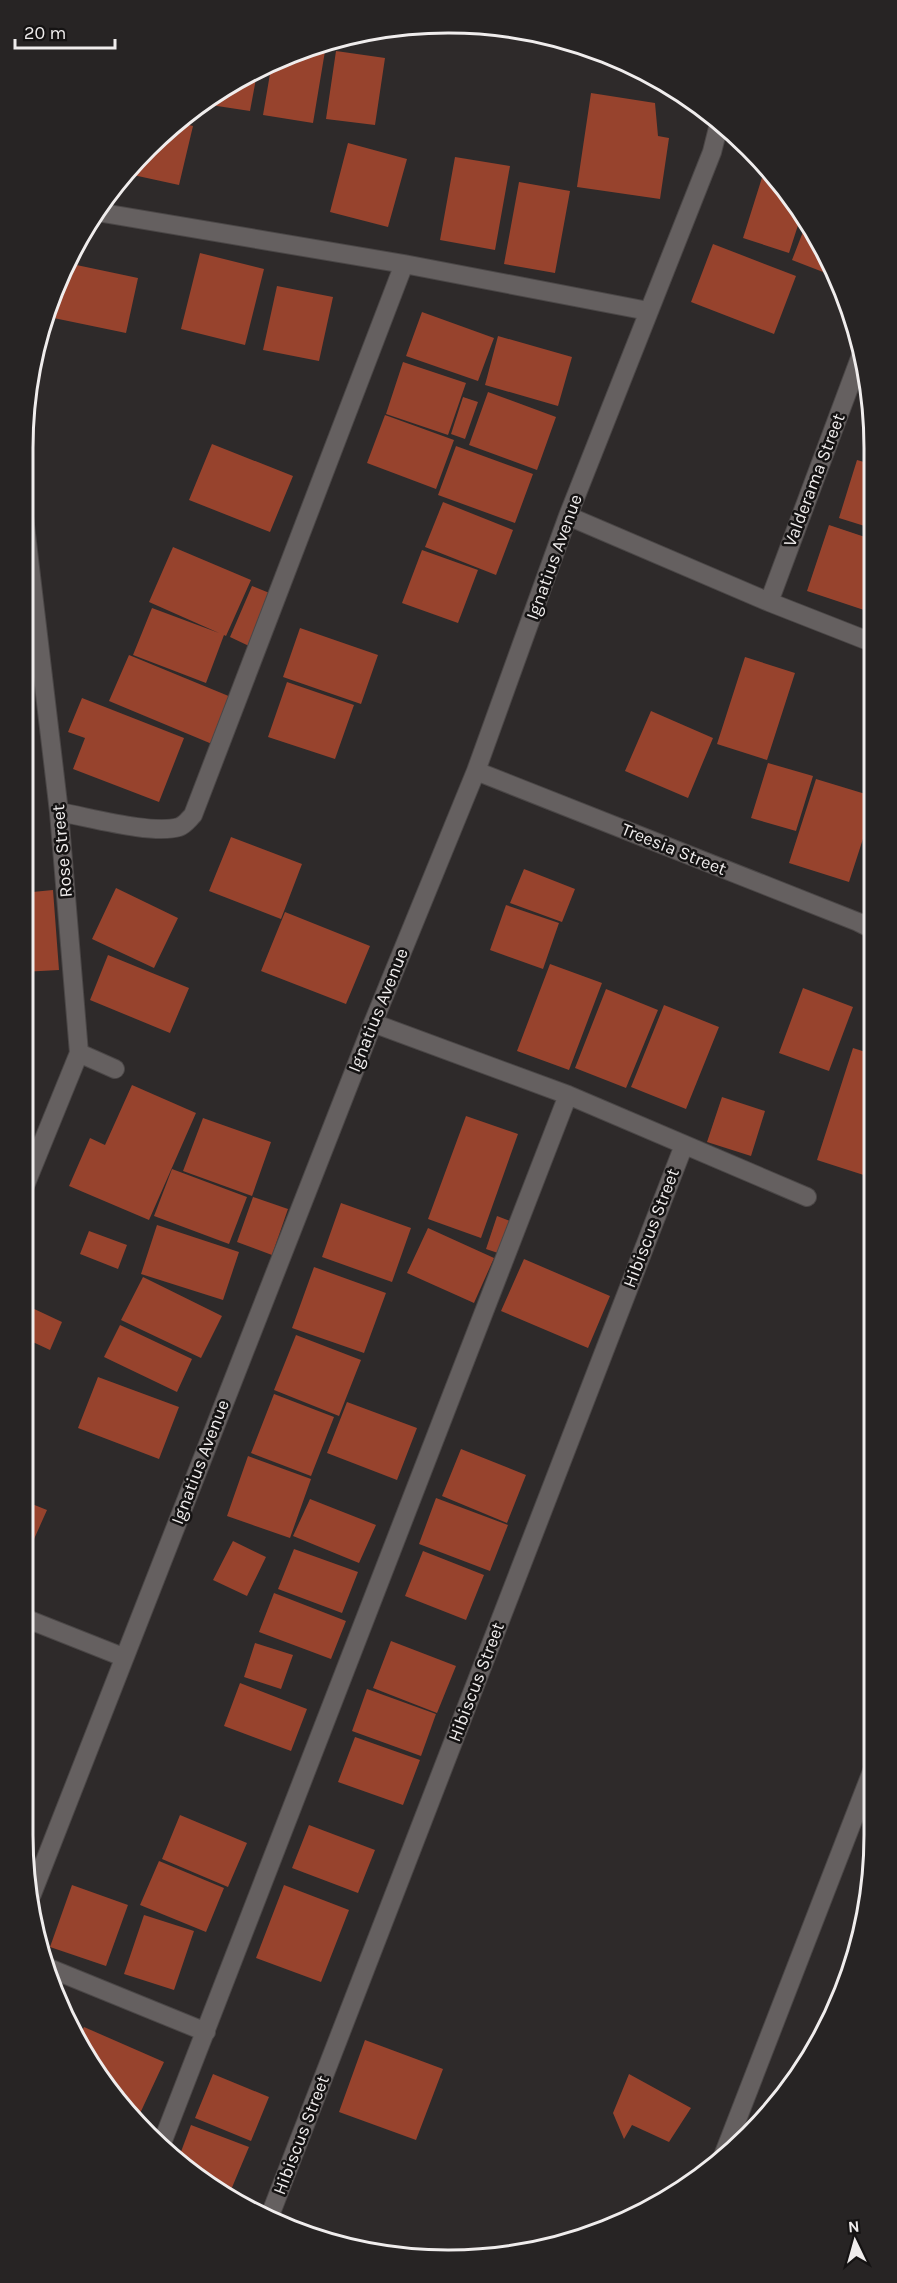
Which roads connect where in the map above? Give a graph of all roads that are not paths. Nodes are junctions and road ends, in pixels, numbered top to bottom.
1 (717, 132) edge
2 (106, 214) edge
3 (404, 264) junction
4 (648, 311) junction
5 (856, 368) edge
6 (568, 516) junction
7 (33, 593) edge
8 (769, 602) junction
9 (864, 639) edge
10 (476, 771) junction
11 (59, 812) junction
12 (864, 925) edge
13 (373, 1023) junction
14 (79, 1053) junction
15 (116, 1069) dead end
16 (568, 1095) junction
17 (684, 1145) junction
18 (33, 1166) edge
19 (807, 1197) dead end
20 (33, 1621) edge
21 (123, 1657) junction
22 (864, 1792) edge
23 (36, 1883) edge
24 (56, 1971) edge
25 (206, 2032) junction
26 (164, 2137) edge
27 (729, 2140) edge
28 (271, 2210) edge

1 - 4 street, Ignatius Avenue
2 - 3 street
3 - 4 street
3 - 11 street
4 - 6 street, Ignatius Avenue
5 - 8 street, Valderama Street
6 - 8 street
6 - 10 street, Ignatius Avenue
7 - 11 street, Rose Street
8 - 9 street
10 - 12 street, Treesia Street
10 - 13 street, Ignatius Avenue
11 - 14 street, Rose Street
13 - 16 street
13 - 21 street, Ignatius Avenue
14 - 15 street
14 - 18 street, Rose Street
16 - 17 street
16 - 25 street
17 - 19 street
17 - 28 street, Hibiscus Street
20 - 21 street
21 - 23 street, Ignatius Avenue
22 - 27 street
24 - 25 street
25 - 26 street

